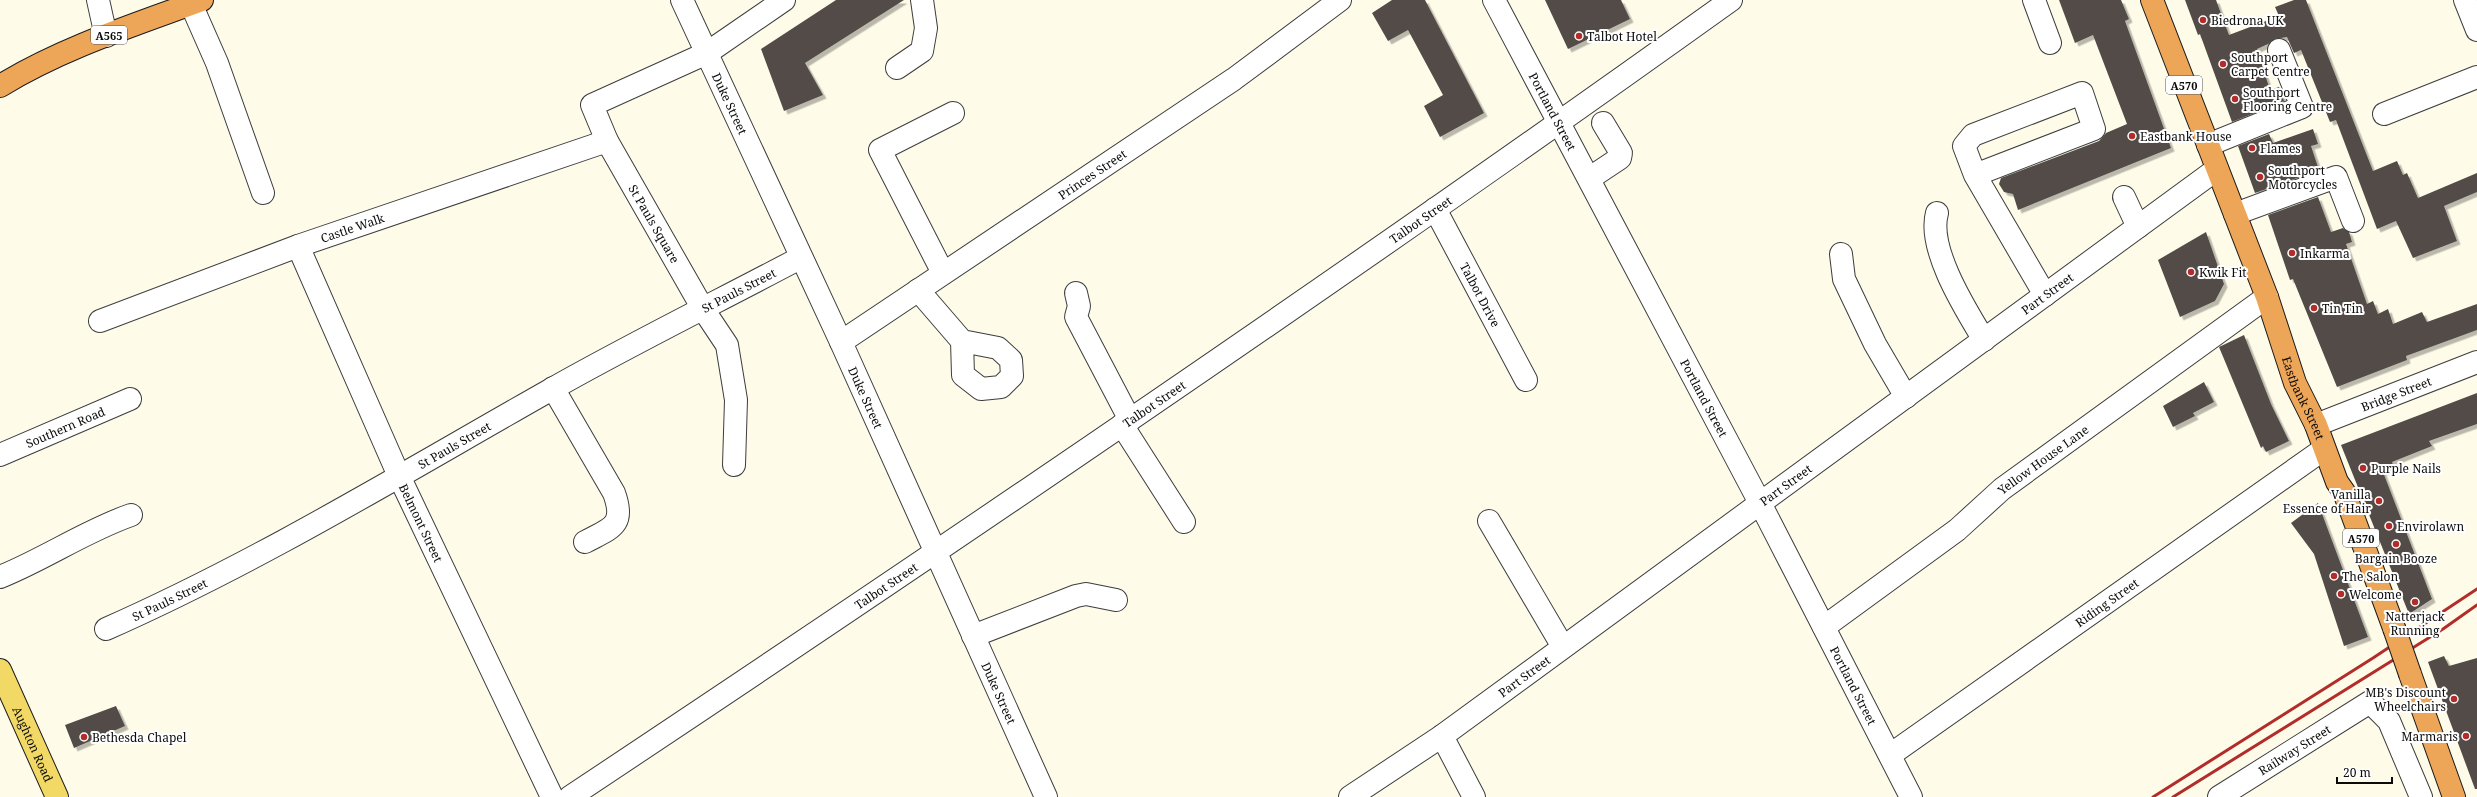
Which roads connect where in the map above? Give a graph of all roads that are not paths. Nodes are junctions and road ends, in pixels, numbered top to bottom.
1 (98, 0) edge
2 (682, 0) edge
3 (784, 0) edge
4 (922, 0) edge
5 (1340, 0) edge
6 (1494, 0) edge
7 (1731, 0) edge
8 (2034, 0) edge
9 (2152, 0) edge
10 (2464, 0) edge
11 (197, 2) edge
12 (2477, 30) edge
13 (106, 36) junction
14 (2050, 43) dead end
15 (2279, 50) dead end
16 (707, 53) junction
17 (897, 68) dead end
18 (2477, 77) edge
19 (6, 79) edge
20 (953, 113) dead end
21 (2384, 114) dead end
22 (1561, 122) junction
23 (1603, 123) dead end
24 (607, 141) junction
25 (2208, 145) junction
26 (2217, 169) junction
27 (1975, 176) junction
28 (1590, 178) junction
29 (263, 193) dead end
30 (2124, 197) dead end
31 (1435, 209) junction
32 (1937, 213) dead end
33 (2235, 214) junction
34 (2353, 221) dead end
35 (2138, 228) junction
36 (298, 246) junction
37 (1841, 254) dead end
38 (800, 258) junction
39 (943, 273) junction
40 (918, 290) junction
41 (1076, 293) dead end
42 (2045, 295) junction
43 (2267, 297) junction
44 (703, 309) junction
45 (100, 320) dead end
46 (1984, 340) junction
47 (962, 341) dead end
48 (841, 342) junction
49 (2477, 362) edge
50 (1526, 380) dead end
51 (553, 388) junction
52 (1906, 397) junction
53 (130, 399) dead end
54 (1126, 422) junction
55 (2316, 425) junction
56 (2324, 449) junction
57 (0, 455) edge
58 (734, 465) dead end
59 (399, 476) junction
60 (1760, 503) junction
61 (131, 515) dead end
62 (1489, 521) dead end
63 (1184, 522) dead end
64 (585, 542) dead end
65 (935, 555) junction
66 (0, 577) edge
67 (1116, 600) dead end
68 (1824, 627) junction
69 (106, 629) dead end
70 (972, 636) junction
71 (1563, 647) junction
72 (0, 670) edge
73 (1442, 736) junction
74 (1890, 756) junction
75 (57, 797) edge
76 (552, 797) edge
77 (570, 797) edge
78 (1046, 797) edge
79 (1350, 797) edge
80 (1474, 797) edge
81 (1911, 797) edge
82 (2219, 797) edge
83 (2421, 797) edge
84 (2454, 797) edge

1 - 13 street
2 - 16 street, Duke Street
3 - 16 street
4 - 17 street
5 - 39 street, Princes Street
6 - 22 street, Portland Street
7 - 22 street, Talbot Street
8 - 14 street
9 - 25 highway, Eastbank Street / A570
10 - 12 street
11 - 13 highway, A565
11 - 29 street
13 - 19 highway, A565
15 - 25 street
16 - 24 street, St Pauls Square
16 - 38 street, Duke Street
18 - 21 street
20 - 39 street
22 - 28 street, Portland Street
22 - 31 street, Talbot Street
23 - 28 street
24 - 36 street, Castle Walk
24 - 44 street, St Pauls Square
25 - 26 highway, Eastbank Street / A570
26 - 33 highway, Eastbank Street / A570
26 - 35 street, Part Street
27 - 27 street
27 - 42 street
28 - 60 street, Portland Street
30 - 35 street
31 - 50 street, Talbot Drive
31 - 54 street, Talbot Street
32 - 46 street
33 - 34 street
33 - 43 highway, Eastbank Street / A570
35 - 42 street, Part Street
36 - 45 street, Castle Walk
36 - 59 street, Belmont Street
37 - 52 street
38 - 44 street, St Pauls Street
38 - 48 street, Duke Street
39 - 40 street, Princes Street
40 - 47 street
40 - 48 street, Princes Street
41 - 54 street
42 - 46 street, Part Street
43 - 55 highway, Eastbank Street / A570
43 - 68 street, Yellow House Lane
44 - 51 street, St Pauls Street
44 - 58 street, St Pauls Square
46 - 52 street, Part Street
48 - 65 street, Duke Street
49 - 55 street, Bridge Street
51 - 59 street, St Pauls Street
51 - 64 street
52 - 60 street, Part Street
53 - 57 street, Southern Road
54 - 63 street
54 - 65 street, Talbot Street
55 - 56 highway, Eastbank Street / A570
56 - 74 street, Riding Street
56 - 84 highway, Eastbank Street / A570, bridge
59 - 69 street, St Pauls Street
59 - 76 street, Belmont Street
60 - 68 street, Portland Street
60 - 71 street, Part Street
61 - 66 street
62 - 71 street
65 - 70 street, Duke Street
65 - 77 street, Talbot Street
67 - 70 street
68 - 74 street, Portland Street
70 - 78 street, Duke Street
71 - 73 street, Part Street
72 - 75 main road, Aughton Road
73 - 79 street, Part Street
73 - 80 street
74 - 81 street, Portland Street
82 - 83 street, Railway Street

